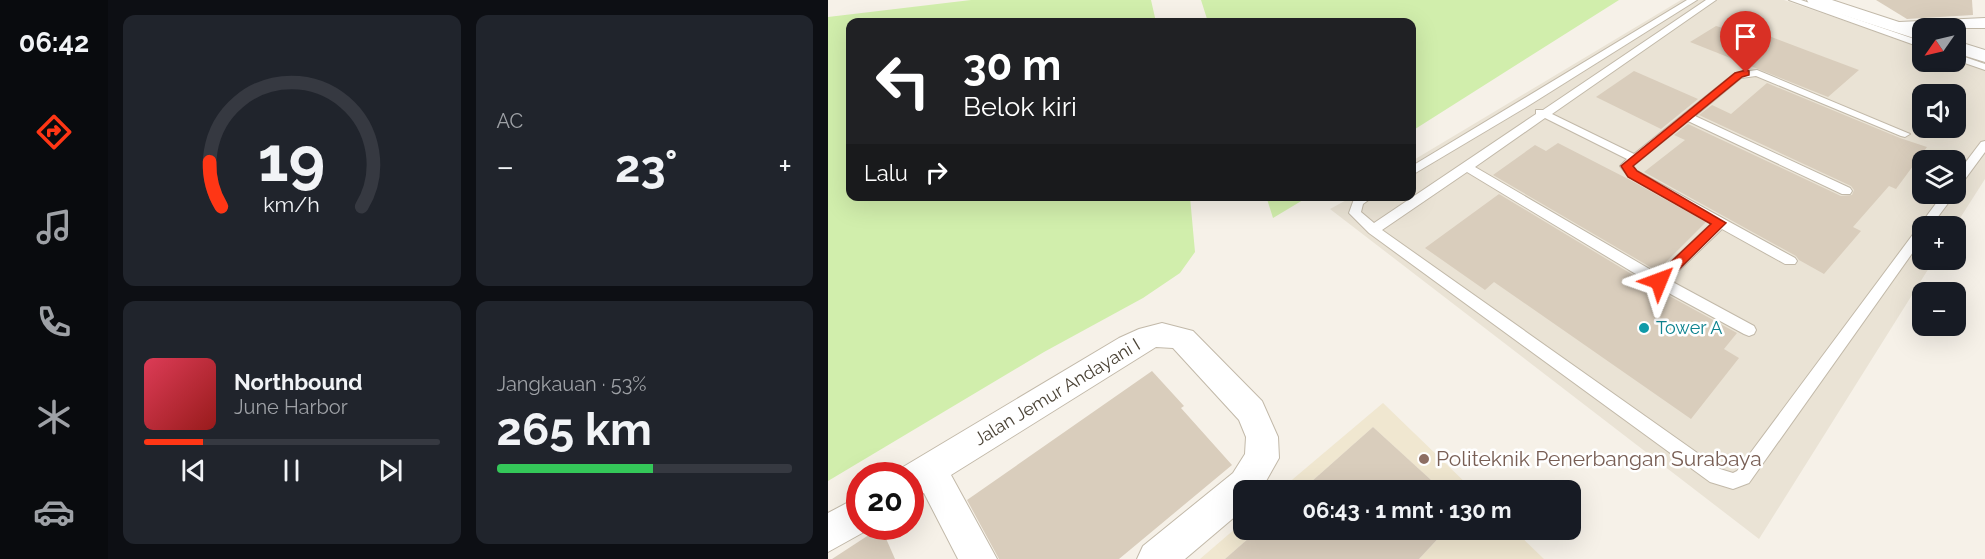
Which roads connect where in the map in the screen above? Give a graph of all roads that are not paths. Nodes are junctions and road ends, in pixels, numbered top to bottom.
1 (1693, 0) edge
2 (1712, 0) edge
3 (1793, 0) edge
4 (1815, 0) edge
5 (1985, 23) edge
6 (1897, 27) junction
7 (1912, 32) edge
8 (1912, 41) edge
9 (1966, 50) edge
10 (1985, 56) edge
11 (1966, 60) edge
12 (1985, 67) edge
13 (1524, 104) junction
14 (1544, 115) junction
15 (1687, 116) junction
16 (1905, 134) dead end
17 (1985, 144) edge
18 (1635, 159) junction
19 (1467, 167) junction
20 (1416, 169) edge
21 (1966, 170) edge
22 (1846, 191) dead end
23 (1360, 201) edge
24 (1416, 201) edge
25 (1416, 201) edge
26 (1720, 223) junction
27 (1372, 230) junction
28 (1912, 245) edge
29 (1790, 261) dead end
30 (1659, 281) junction
31 (1749, 330) dead end
32 (924, 474) edge
33 (924, 482) edge
34 (846, 523) edge
35 (828, 534) edge
36 (978, 559) edge
37 (1156, 559) edge

1 - 13 lane
2 - 14 lane
3 - 8 lane
4 - 6 street
5 - 6 street
6 - 7 street
9 - 10 street
11 - 12 lane
13 - 14 lane
13 - 20 lane
14 - 18 lane
14 - 19 lane
15 - 16 lane
15 - 18 lane
15 - 22 lane
17 - 21 lane
18 - 26 lane
19 - 24 lane
19 - 30 lane
23 - 27 lane
25 - 27 lane
26 - 29 lane
26 - 30 lane
27 - 28 lane
30 - 31 lane
32 - 37 street, Jalan Jemur Andayani I
33 - 36 street, Jalan Jemur Andayani I
34 - 35 street

